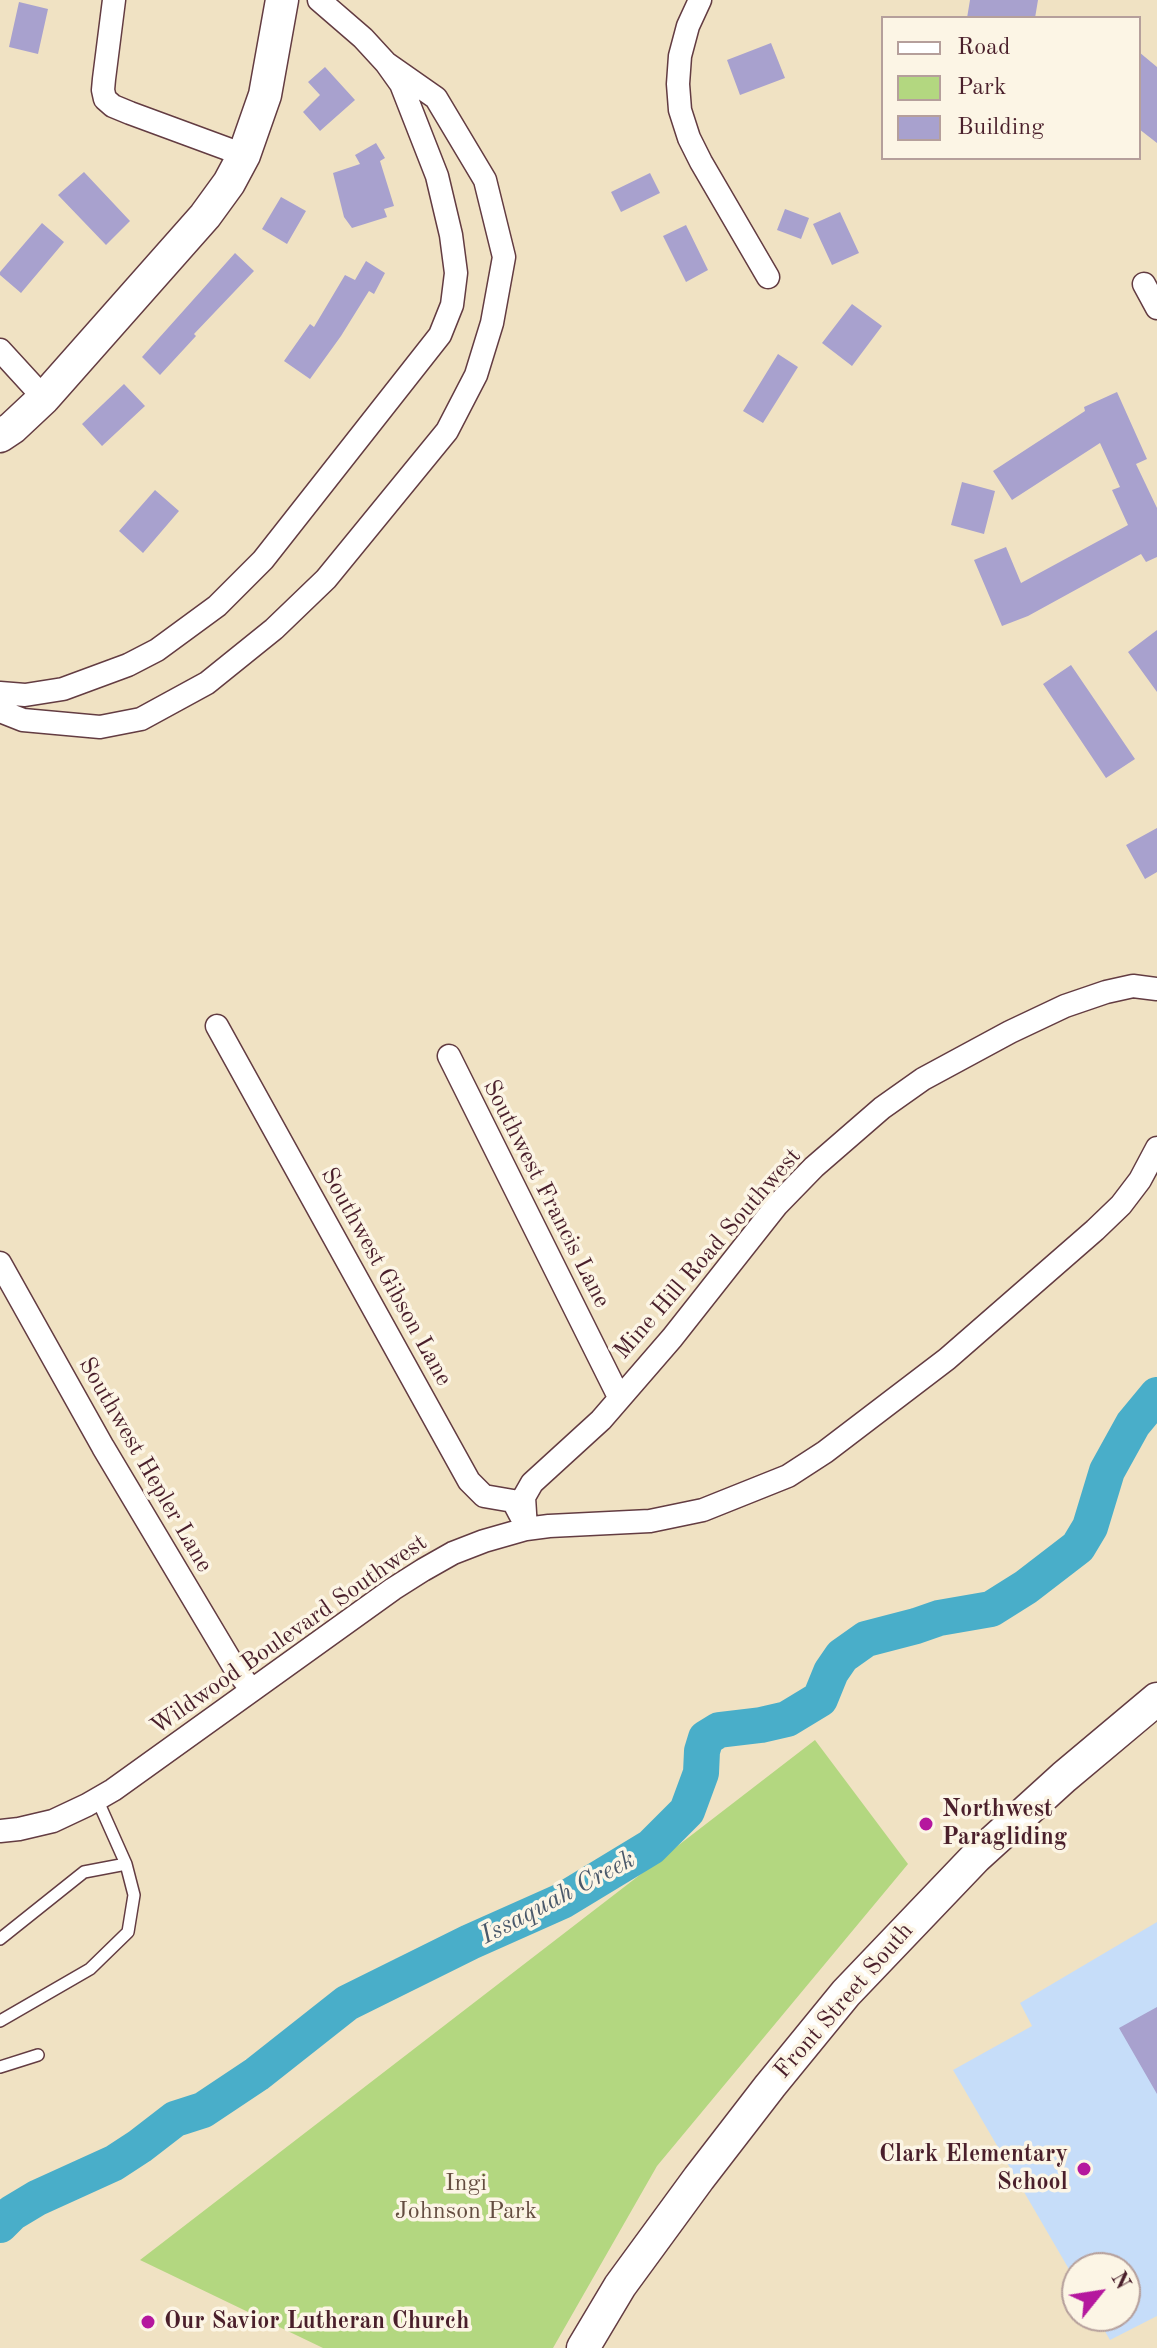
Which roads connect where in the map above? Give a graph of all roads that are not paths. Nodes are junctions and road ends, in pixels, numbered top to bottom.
1 (114, 0) edge
2 (282, 0) edge
3 (319, 0) edge
4 (700, 0) edge
5 (386, 63) junction
6 (244, 155) junction
7 (768, 277) dead end
8 (1144, 284) dead end
9 (1157, 308) edge
10 (0, 350) edge
11 (44, 398) junction
12 (0, 436) edge
13 (0, 693) edge
14 (0, 711) edge
15 (1157, 989) edge
16 (217, 1026) dead end
17 (449, 1056) dead end
18 (1157, 1148) edge
19 (0, 1263) edge
20 (619, 1397) junction
21 (526, 1529) junction
22 (252, 1690) junction
23 (1157, 1699) edge
24 (97, 1799) junction
25 (0, 1831) edge
26 (126, 1864) junction
27 (0, 1939) edge
28 (0, 2021) edge
29 (38, 2055) dead end
30 (0, 2067) edge
31 (583, 2348) edge

1 - 6 street
2 - 6 main road
3 - 5 street
4 - 7 street
5 - 13 street
5 - 14 street
6 - 11 main road
8 - 9 street
10 - 11 street
11 - 12 main road
15 - 20 street, Mine Hill Road Southwest
16 - 21 street, Southwest Gibson Lane
17 - 20 street, Southwest Francis Lane
18 - 21 street, Wildwood Boulevard Southwest
19 - 22 street, Southwest Hepler Lane
20 - 21 street, Mine Hill Road Southwest
21 - 22 street, Wildwood Boulevard Southwest
22 - 24 street, Wildwood Boulevard Southwest
23 - 31 main road, Front Street South
24 - 25 street, Wildwood Boulevard Southwest
24 - 26 lane
26 - 27 lane
26 - 28 lane
29 - 30 lane

